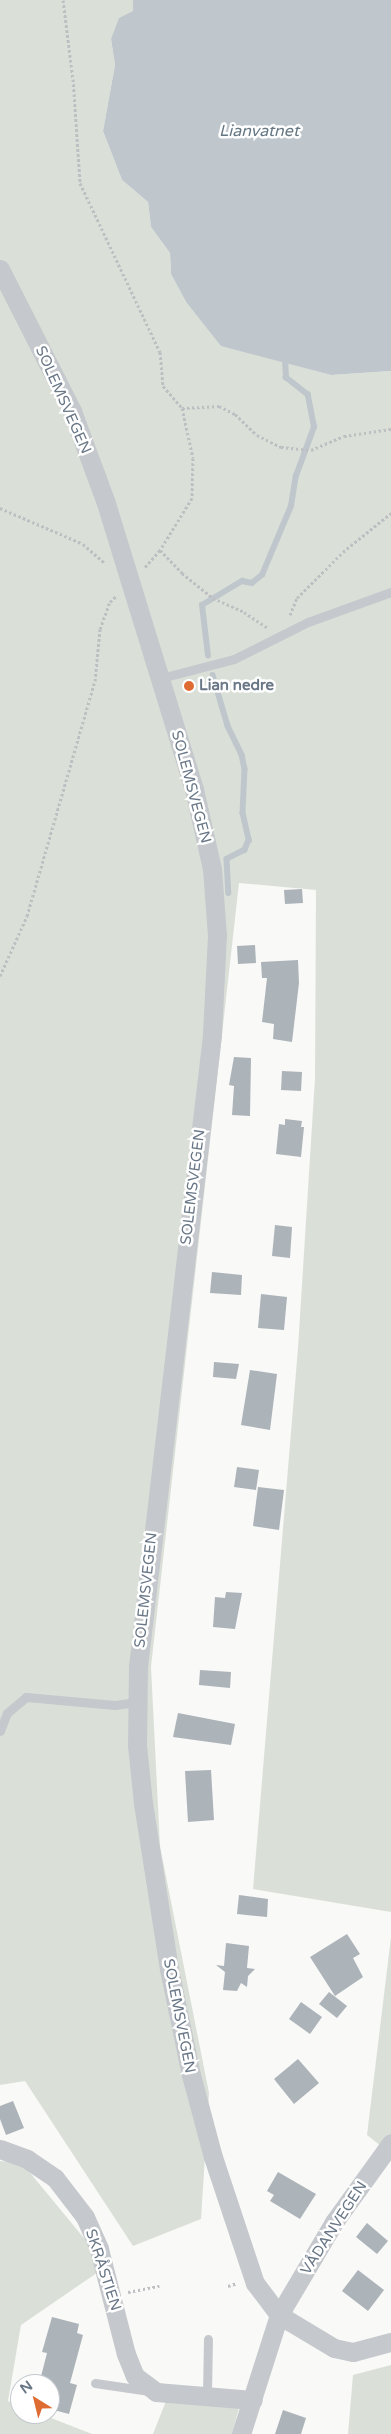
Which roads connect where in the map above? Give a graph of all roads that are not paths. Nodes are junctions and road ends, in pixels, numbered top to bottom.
1 (0, 269) edge
2 (391, 592) edge
3 (161, 678) junction
4 (137, 1702) junction
5 (0, 1731) edge
6 (391, 2144) edge
7 (0, 2149) edge
8 (279, 2315) junction
9 (208, 2339) dead end
10 (391, 2342) edge
11 (95, 2383) dead end
12 (156, 2392) junction
13 (207, 2394) junction
14 (253, 2400) junction
15 (241, 2434) edge

1 - 3 street, SOLEMSVEGEN
2 - 3 lane
3 - 4 street, SOLEMSVEGEN
4 - 5 lane
4 - 8 street, SOLEMSVEGEN
6 - 8 street, VÅDANVEGEN
7 - 12 street, SKRÅSTIEN
8 - 10 street
8 - 14 street, VÅDANVEGEN
9 - 13 lane
11 - 12 lane
12 - 13 street
13 - 14 street
14 - 15 street, VÅDANVEGEN

